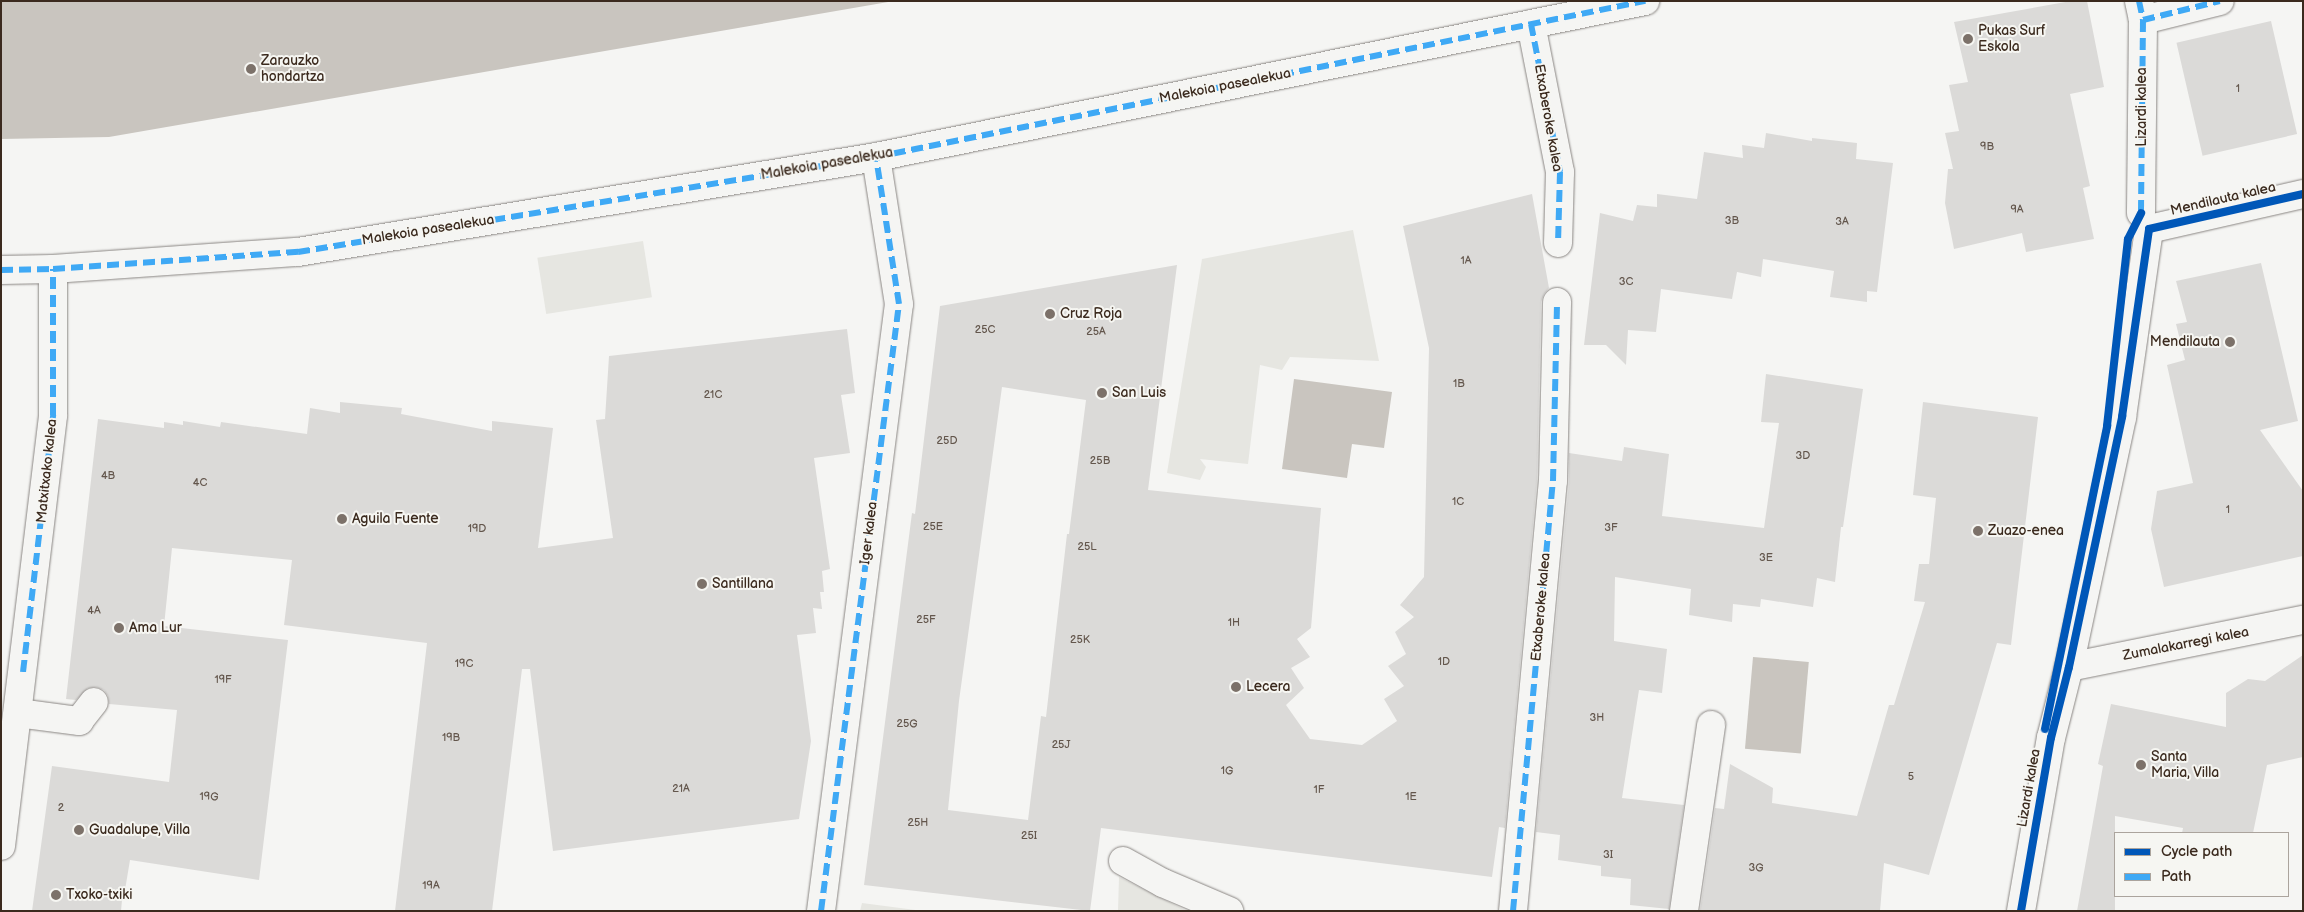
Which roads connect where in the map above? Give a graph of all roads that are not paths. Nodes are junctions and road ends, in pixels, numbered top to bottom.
1 (1645, 1) edge
2 (2220, 1) edge
3 (2141, 10) edge
4 (1531, 24) junction
5 (876, 156) junction
6 (2303, 194) edge
7 (2145, 221) junction
8 (1558, 243) dead end
9 (53, 269) junction
10 (1, 270) edge
11 (1556, 302) dead end
12 (2303, 620) edge
13 (2069, 667) junction
14 (94, 702) dead end
15 (18, 713) junction
16 (1711, 725) dead end
17 (1, 846) edge
18 (1122, 861) dead end
19 (821, 911) edge
20 (1229, 911) edge
21 (1513, 911) edge
22 (1684, 911) edge
23 (2021, 911) edge

1 - 4 street, Malekoia pasealekua
2 - 3 street
3 - 7 street, Lizardi kalea
4 - 5 street, Malekoia pasealekua
4 - 8 street, Etxaberoke kalea
5 - 9 street, Malekoia pasealekua
5 - 19 street, Iger kalea
6 - 7 street, Mendilauta kalea
7 - 13 street, Lizardi kalea
9 - 10 street, Malekoia pasealekua
9 - 15 street, Matxitxako kalea
11 - 21 street, Etxaberoke kalea
12 - 13 street, Zumalakarregi kalea
13 - 23 street, Lizardi kalea
14 - 15 street
15 - 17 street, Matxitxako kalea
16 - 22 street
18 - 20 street

